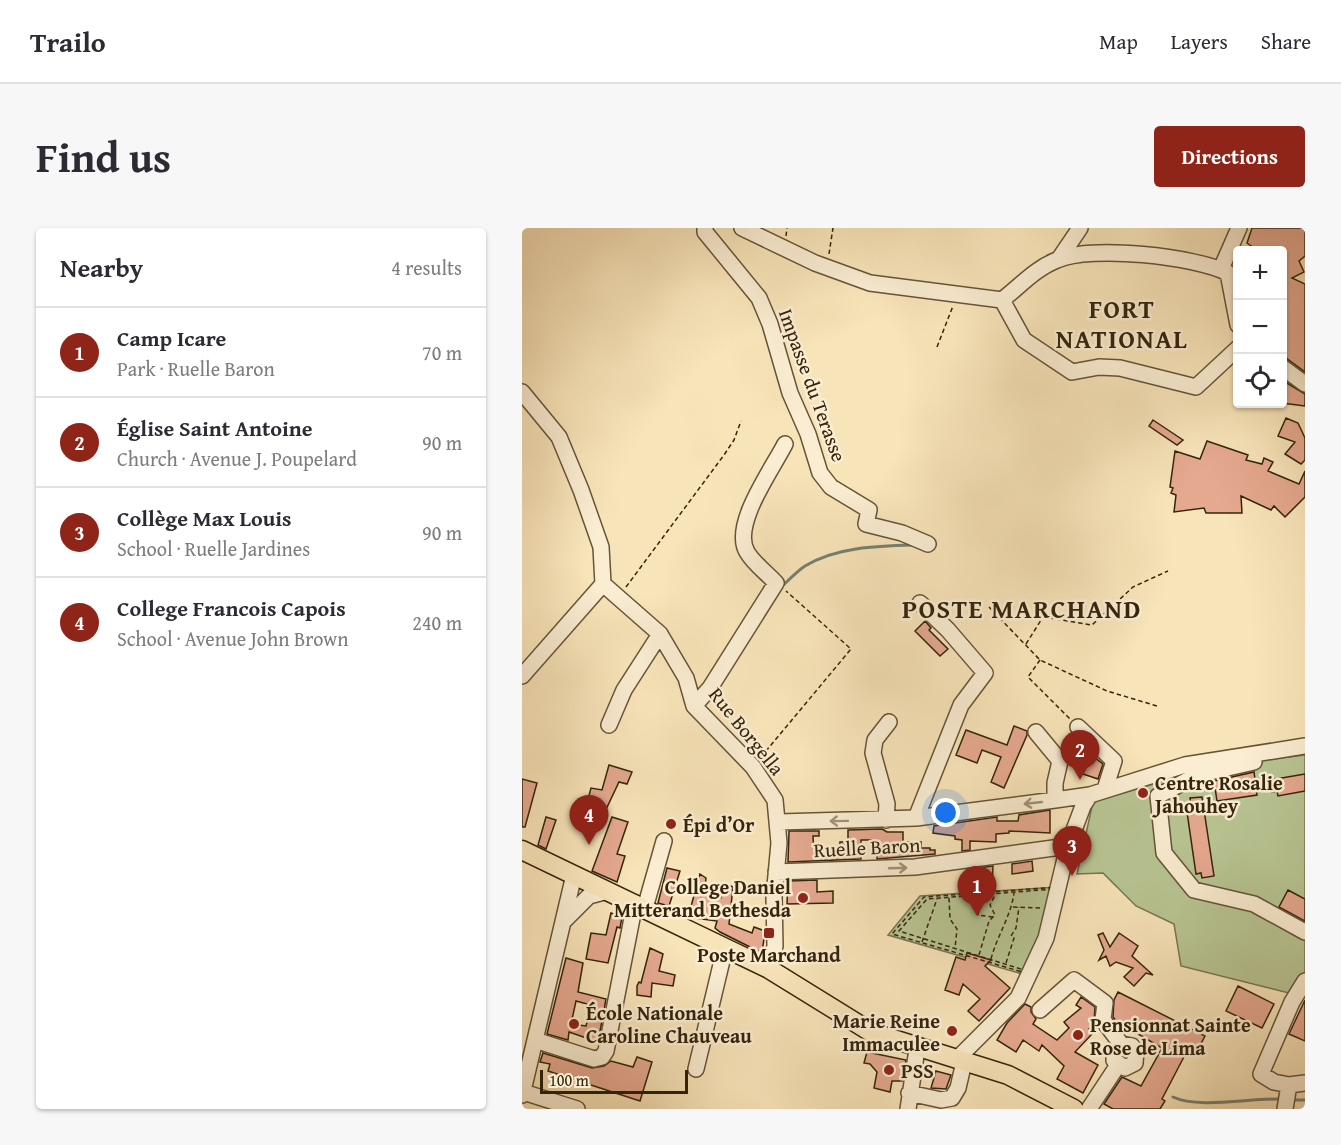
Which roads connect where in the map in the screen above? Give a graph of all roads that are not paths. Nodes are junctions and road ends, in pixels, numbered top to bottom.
1 (705, 228) edge
2 (742, 228) edge
3 (1080, 228) edge
4 (1239, 228) edge
5 (1059, 259) junction
6 (1221, 269) junction
7 (1002, 300) junction
8 (1234, 300) edge
9 (1233, 353) edge
10 (1287, 371) edge
11 (1305, 384) edge
12 (522, 392) edge
13 (785, 444) dead end
14 (928, 544) dead end
15 (603, 584) junction
16 (920, 603) dead end
17 (660, 634) junction
18 (522, 676) edge
19 (694, 706) junction
20 (890, 722) dead end
21 (609, 725) dead end
22 (1078, 727) road end
23 (1036, 732) dead end
24 (1305, 748) edge
25 (1098, 792) junction
26 (1055, 800) junction
27 (916, 818) junction
28 (886, 820) junction
29 (779, 822) junction
30 (664, 841) dead end
31 (1068, 846) junction
32 (522, 850) edge
33 (776, 872) junction
34 (574, 875) junction
35 (608, 891) junction
36 (640, 906) junction
37 (564, 923) junction
38 (1305, 932) edge
39 (725, 948) junction
40 (769, 969) junction
41 (1305, 981) edge
42 (1040, 1010) dead end
43 (530, 1044) edge
44 (917, 1049) junction
45 (960, 1060) junction
46 (696, 1069) dead end
47 (1305, 1083) edge
48 (1289, 1087) junction
49 (909, 1093) junction
50 (522, 1094) edge
51 (577, 1109) edge
52 (908, 1109) edge
53 (1074, 1109) edge
54 (1089, 1109) edge
55 (1285, 1109) edge

1 - 14 street, Impasse du Terasse
2 - 7 street
3 - 5 street
4 - 6 street
5 - 6 street
5 - 7 street
6 - 8 street
7 - 9 street
10 - 11 street
12 - 15 street
13 - 19 street
15 - 17 street, Rue Borgella
15 - 18 street
16 - 27 street
17 - 19 street, Rue Borgella
17 - 21 street
19 - 29 street, Rue Borgella
20 - 28 street
22 - 25 street
23 - 26 street
24 - 25 street
24 - 38 street
25 - 26 street
25 - 31 street
26 -> 27 street
27 - 28 street
28 -> 29 street
29 - 33 street, Rue Borgella
30 - 36 street
33 -> 31 street, Ruelle Baron
31 - 45 street
32 - 34 main road
33 - 40 street, Rue Borgella
34 - 35 main road
34 - 37 street
35 - 36 main road
35 - 37 street
36 - 39 main road
36 - 43 street
37 - 43 street
39 - 40 main road
39 - 46 street
40 - 44 main road
41 - 48 street
42 - 54 street
43 - 50 street
44 - 45 main road
44 - 49 street
45 - 49 street
45 - 53 main road
47 - 48 street
48 - 55 street
49 - 52 street
50 - 51 street

